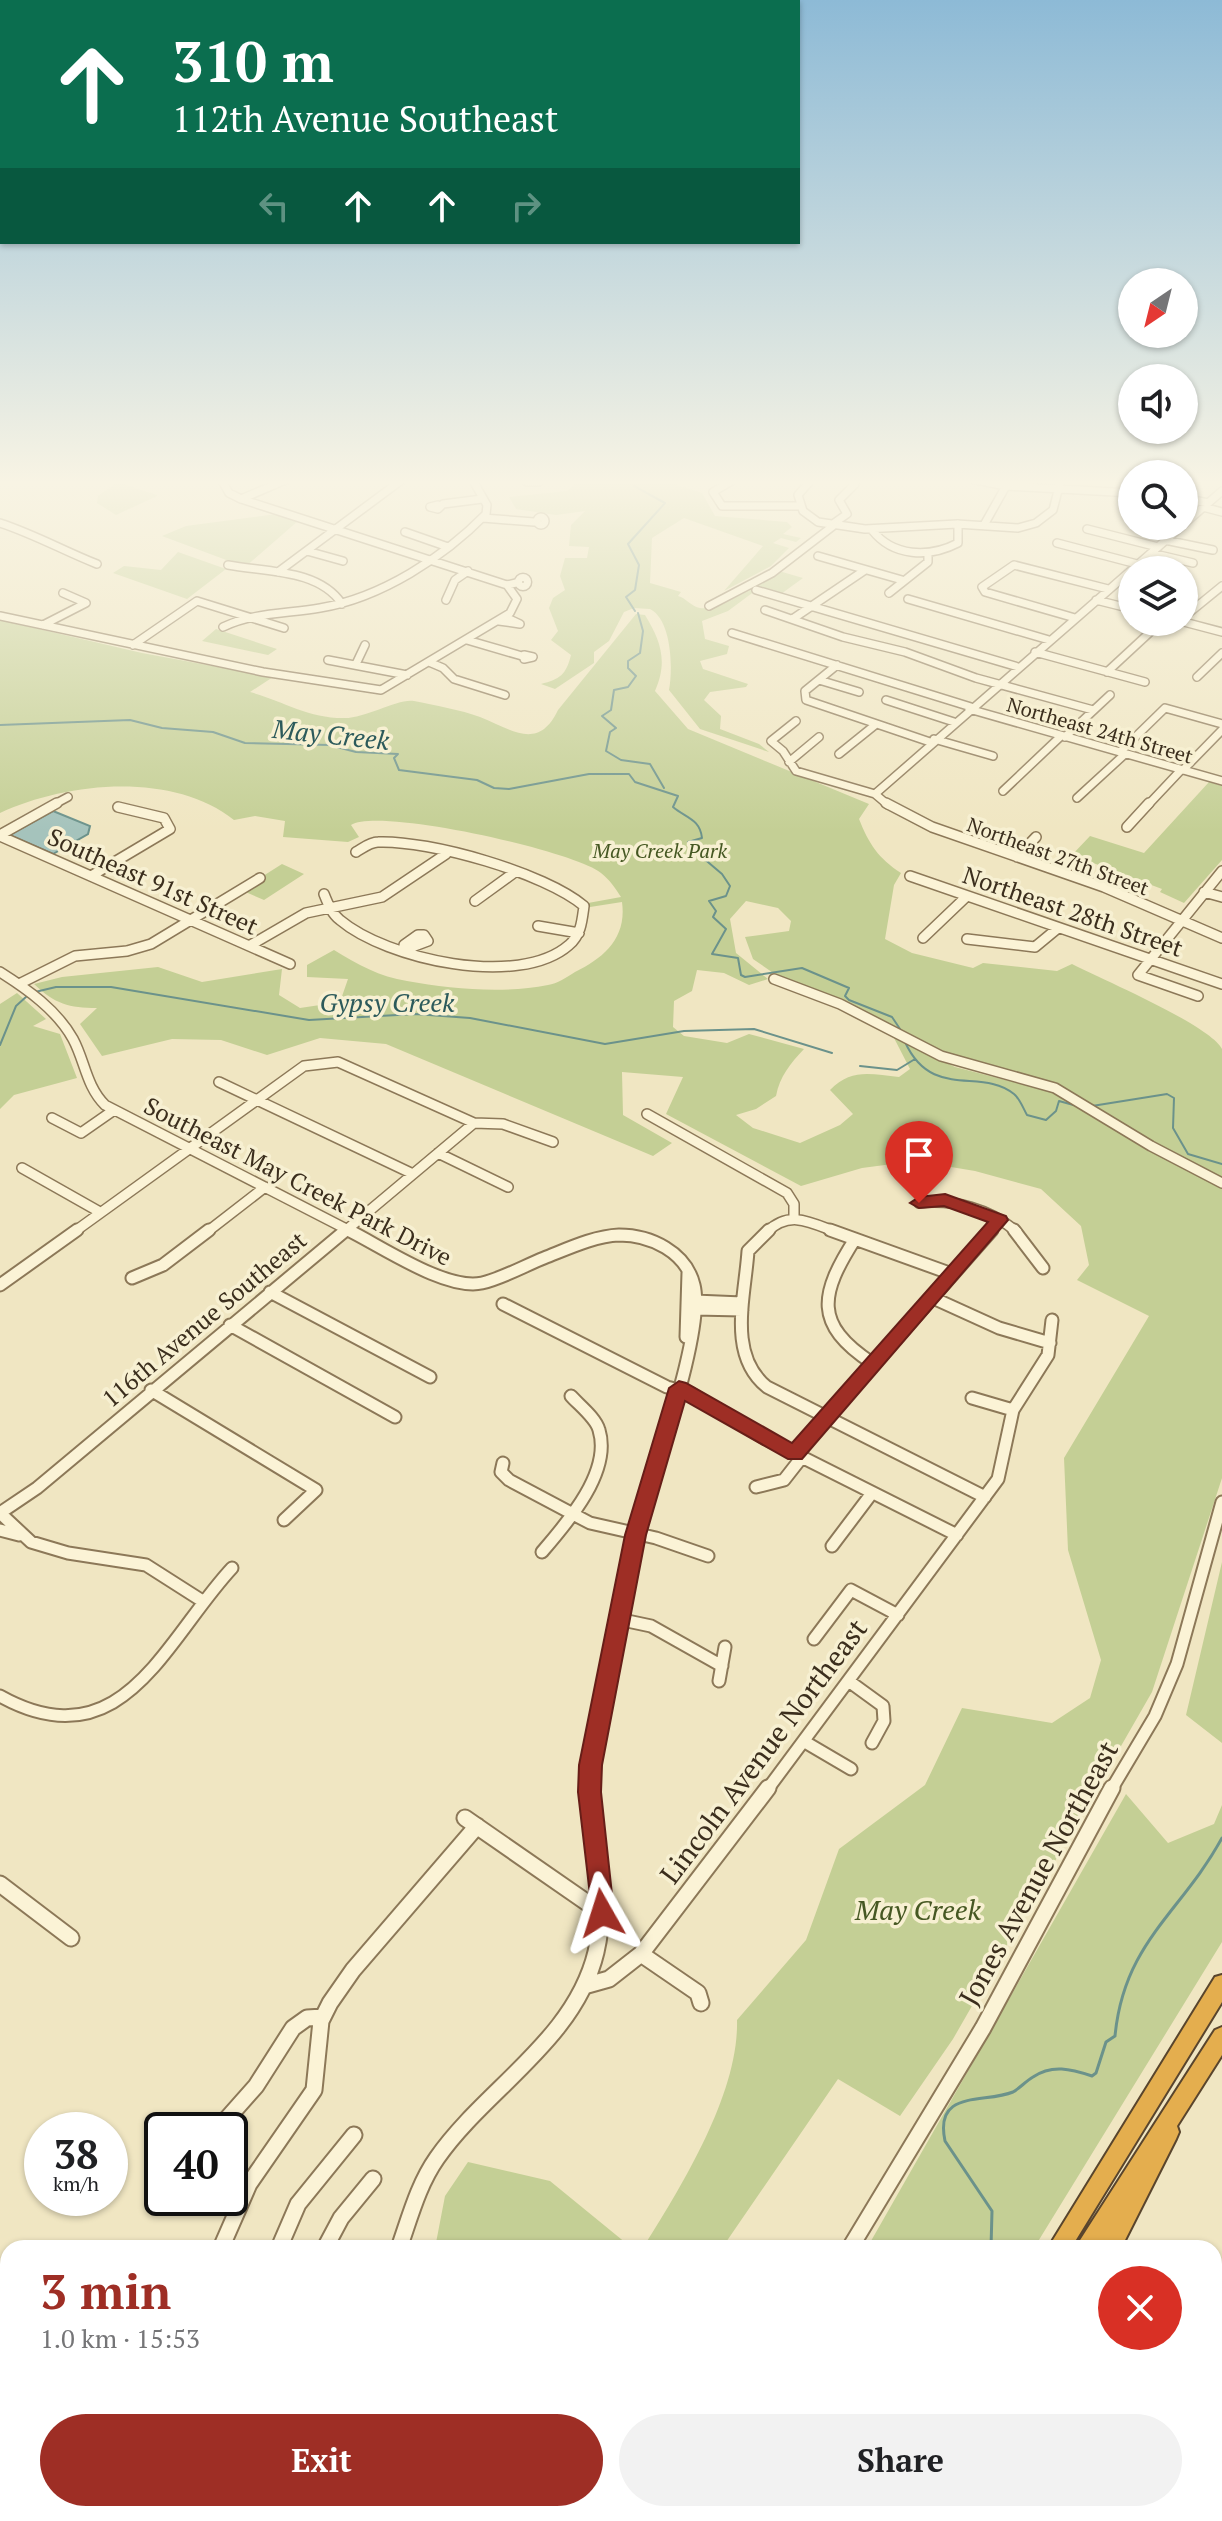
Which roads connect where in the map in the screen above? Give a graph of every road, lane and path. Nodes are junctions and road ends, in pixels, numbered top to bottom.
1 (72, 597) edge
2 (338, 597) edge
3 (356, 597) edge
4 (448, 597) edge
5 (513, 597) edge
6 (727, 597) edge
7 (779, 597) edge
8 (826, 597) edge
9 (1001, 597) edge
10 (1021, 597) edge
11 (1100, 597) edge
12 (908, 599) dead end
13 (446, 600) dead end
14 (1096, 600) junction
15 (1015, 601) junction
16 (342, 604) junction
17 (709, 606) dead end
18 (812, 606) junction
19 (1118, 606) edge
20 (765, 610) dead end
21 (0, 616) edge
22 (243, 616) junction
23 (794, 618) junction
24 (1075, 618) junction
25 (1198, 624) edge
26 (43, 625) junction
27 (223, 627) dead end
28 (284, 628) dead end
29 (1222, 632) edge
30 (732, 633) dead end
31 (1146, 636) edge
32 (467, 640) junction
33 (1049, 640) junction
34 (133, 645) junction
35 (365, 645) dead end
36 (1035, 652) junction
37 (1222, 653) edge
38 (522, 656) dead end
39 (328, 660) dead end
40 (429, 662) junction
41 (356, 664) junction
42 (837, 665) junction
43 (1018, 667) junction
44 (1107, 672) junction
45 (407, 675) junction
46 (1197, 677) dead end
47 (819, 680) junction
48 (1145, 682) dead end
49 (998, 684) junction
50 (859, 692) dead end
51 (505, 695) dead end
52 (1110, 695) dead end
53 (886, 700) dead end
54 (970, 708) junction
55 (1093, 710) junction
56 (796, 721) dead end
57 (954, 722) junction
58 (1222, 724) edge
59 (875, 725) junction
60 (1222, 730) edge
61 (1063, 736) junction
62 (819, 737) dead end
63 (932, 740) junction
64 (1122, 753) junction
65 (839, 754) dead end
66 (993, 756) dead end
67 (789, 762) junction
68 (1182, 770) junction
69 (1222, 781) edge
70 (1003, 791) dead end
71 (857, 792) junction
72 (875, 794) junction
73 (68, 797) dead end
74 (1077, 798) dead end
75 (884, 804) junction
76 (118, 807) dead end
77 (1127, 827) dead end
78 (0, 835) edge
79 (1036, 837) dead end
80 (356, 852) dead end
81 (446, 854) junction
82 (1017, 857) junction
83 (1222, 871) edge
84 (515, 872) junction
85 (91, 876) junction
86 (910, 876) dead end
87 (260, 878) dead end
88 (1204, 892) junction
89 (324, 894) dead end
90 (967, 896) junction
91 (1222, 897) edge
92 (475, 901) dead end
93 (330, 908) junction
94 (1181, 920) junction
95 (192, 921) junction
96 (538, 926) dead end
97 (1058, 928) junction
98 (579, 933) junction
99 (923, 938) dead end
100 (1222, 938) edge
101 (967, 939) dead end
102 (249, 946) junction
103 (1150, 959) junction
104 (290, 964) dead end
105 (0, 972) edge
106 (774, 979) dead end
107 (19, 984) junction
108 (1222, 984) edge
109 (1198, 996) dead end
110 (219, 1082) dead end
111 (254, 1099) junction
112 (114, 1110) junction
113 (647, 1114) dead end
114 (52, 1118) dead end
115 (474, 1123) junction
116 (553, 1142) dead end
117 (189, 1148) junction
118 (438, 1153) junction
119 (22, 1168) dead end
120 (413, 1174) junction
121 (1222, 1183) edge
122 (265, 1187) junction
123 (508, 1187) dead end
124 (919, 1203) dead end
125 (98, 1211) junction
126 (794, 1218) junction
127 (1000, 1220) junction
128 (347, 1230) junction
129 (855, 1239) junction
130 (685, 1266) junction
131 (1043, 1268) dead end
132 (952, 1274) junction
133 (132, 1278) dead end
134 (0, 1285) edge
135 (270, 1292) junction
136 (933, 1298) junction
137 (503, 1304) dead end
138 (695, 1305) junction
139 (742, 1306) junction
140 (1052, 1320) dead end
141 (230, 1325) junction
142 (687, 1339) junction
143 (1050, 1343) junction
144 (872, 1363) junction
145 (430, 1377) dead end
146 (679, 1388) junction
147 (151, 1390) junction
148 (571, 1396) dead end
149 (972, 1398) dead end
150 (1013, 1410) junction
151 (395, 1417) dead end
152 (826, 1418) junction
153 (798, 1456) junction
154 (503, 1463) dead end
155 (756, 1487) dead end
156 (872, 1493) junction
157 (985, 1497) junction
158 (1222, 1502) edge
159 (574, 1517) junction
160 (284, 1520) dead end
161 (3, 1521) edge
162 (636, 1535) junction
163 (957, 1535) junction
164 (832, 1546) dead end
165 (542, 1552) dead end
166 (708, 1556) dead end
167 (232, 1568) dead end
168 (204, 1602) junction
169 (898, 1615) junction
170 (618, 1619) junction
171 (814, 1639) dead end
172 (725, 1647) dead end
173 (722, 1666) junction
174 (719, 1681) dead end
175 (850, 1682) junction
176 (0, 1696) edge
177 (805, 1742) junction
178 (872, 1743) dead end
179 (851, 1769) dead end
180 (0, 1884) edge
181 (602, 1913) junction
182 (71, 1938) dead end
183 (641, 1954) junction
184 (1222, 1984) edge
185 (584, 1986) junction
186 (701, 2003) dead end
187 (323, 2017) junction
188 (1222, 2037) edge
189 (1189, 2088) junction
190 (233, 2112) edge
191 (354, 2135) dead end
192 (373, 2179) dead end
193 (224, 2240) edge
194 (282, 2240) edge
195 (329, 2240) edge
196 (402, 2240) edge
197 (855, 2240) edge
198 (1064, 2240) edge
199 (1091, 2240) edge
200 (1114, 2240) edge

1 - 26 street
2 - 16 street
3 - 16 street
4 - 13 street
5 - 32 street
6 - 17 street
7 - 18 street
8 - 18 street
9 - 15 street
10 - 15 street
11 - 14 street
12 - 33 street
14 - 19 street
14 - 24 street
15 - 24 street
16 - 22 street
18 - 23 street
18 - 43 street
20 - 23 street
21 - 26 street
22 - 27 street
22 - 28 street
22 - 34 street
23 - 49 street
24 - 33 street
25 - 29 street
26 - 34 street
30 - 42 street, Northeast 24th Street
31 - 44 street
32 - 38 street
32 - 40 street
33 - 36 street
34 - 45 street
35 - 41 street
36 - 43 street
36 - 44 street
37 - 46 street
39 - 41 street
40 - 45 street
40 - 51 street
41 - 45 street
42 - 47 street
42 - 54 street, Northeast 24th Street
43 - 49 street
44 - 48 street
47 - 50 street
47 - 59 street
49 - 54 street
49 - 55 street
52 - 55 street
53 - 57 street
54 - 57 street
54 - 61 street, Northeast 24th Street
55 - 61 street
56 - 67 street, Northeast 27th Street
57 - 63 street
58 - 64 street
59 - 63 street
59 - 65 street
60 - 68 street
61 - 64 street, Northeast 24th Street
61 - 70 street
62 - 67 street
63 - 66 street
63 - 72 street
64 - 68 street, Northeast 24th Street
64 - 74 street
67 - 71 street, Northeast 27th Street
68 - 69 street, Northeast 24th Street
68 - 77 street
71 - 72 street, Northeast 27th Street
71 - 75 street, Northeast 27th Street
72 - 75 street, Northeast 27th Street
73 - 78 street
75 - 82 street, Northeast 27th Street
76 - 85 street
78 - 85 street, Southeast 91st Street
79 - 82 street
80 - 81 street
81 - 84 street
81 - 93 street
82 - 94 street, Northeast 27th Street
83 - 88 street
84 - 92 street
84 - 98 street
85 - 95 street, Southeast 91st Street
86 - 90 street, Northeast 28th Street
87 - 95 street
88 - 91 street
88 - 94 street
89 - 93 street
90 - 97 street, Northeast 28th Street
90 - 99 street
93 - 98 street
93 - 102 street
94 - 100 street, Northeast 27th Street
94 - 103 street
95 - 102 street, Southeast 91st Street
95 - 107 street
96 - 98 street
97 - 101 street
97 - 103 street, Northeast 28th Street
102 - 104 street, Southeast 91st Street
103 - 108 street, Northeast 28th Street
103 - 109 street
105 - 107 street, Southeast May Creek Park Drive
106 - 121 street
107 - 112 street, Southeast May Creek Park Drive
110 - 111 street
111 - 115 street
111 - 117 street
111 - 120 street
112 - 114 street
112 - 117 street, Southeast May Creek Park Drive
113 - 126 street
115 - 116 street
115 - 118 street, 116th Avenue Southeast
117 - 122 street, Southeast May Creek Park Drive
117 - 125 street
118 - 120 street, 116th Avenue Southeast
118 - 123 street
119 - 125 street
120 - 128 street, 116th Avenue Southeast
122 - 128 street, Southeast May Creek Park Drive
122 - 133 street
124 - 127 street
125 - 134 street
126 - 129 street
126 - 139 street
127 - 131 street
127 - 132 street
128 - 130 street, Southeast May Creek Park Drive
128 - 135 street, 116th Avenue Southeast
129 - 132 street
129 - 144 street
130 - 138 street
130 - 142 street
132 - 136 street
135 - 141 street, 116th Avenue Southeast
135 - 145 street
136 - 143 street
136 - 144 street
137 - 146 street
138 - 139 street
138 - 142 street
139 - 152 street
140 - 143 street, Lincoln Avenue Northeast
141 - 147 street, 116th Avenue Southeast
141 - 151 street
142 - 146 street
143 - 150 street, Lincoln Avenue Northeast
144 - 152 street
146 - 153 street
146 - 162 street
147 - 160 street
147 - 161 street, 116th Avenue Southeast
148 - 159 street
149 - 150 street
150 - 157 street, Lincoln Avenue Northeast
152 - 153 street
152 - 157 street
153 - 155 street
153 - 156 street
154 - 159 street
156 - 163 street
156 - 164 street
157 - 163 street, Lincoln Avenue Northeast
158 - 197 street, Jones Avenue Northeast
159 - 162 street
159 - 165 street
161 - 168 street
162 - 166 street
162 - 170 street
163 - 169 street, Lincoln Avenue Northeast
167 - 168 street
168 - 176 street
169 - 171 street
169 - 175 street, Lincoln Avenue Northeast
170 - 173 street
170 - 181 street
172 - 173 street
173 - 174 street
175 - 177 street, Lincoln Avenue Northeast
175 - 178 street
177 - 179 street
177 - 183 street, Lincoln Avenue Northeast
180 - 182 street
181 - 185 street
181 - 187 street
183 - 185 street, Lincoln Avenue Northeast
183 - 186 street
184 - 198 highway
185 - 196 street
187 - 190 street
187 - 193 street
188 - 189 highway
189 - 199 highway
189 - 200 highway
191 - 194 street
192 - 195 street

